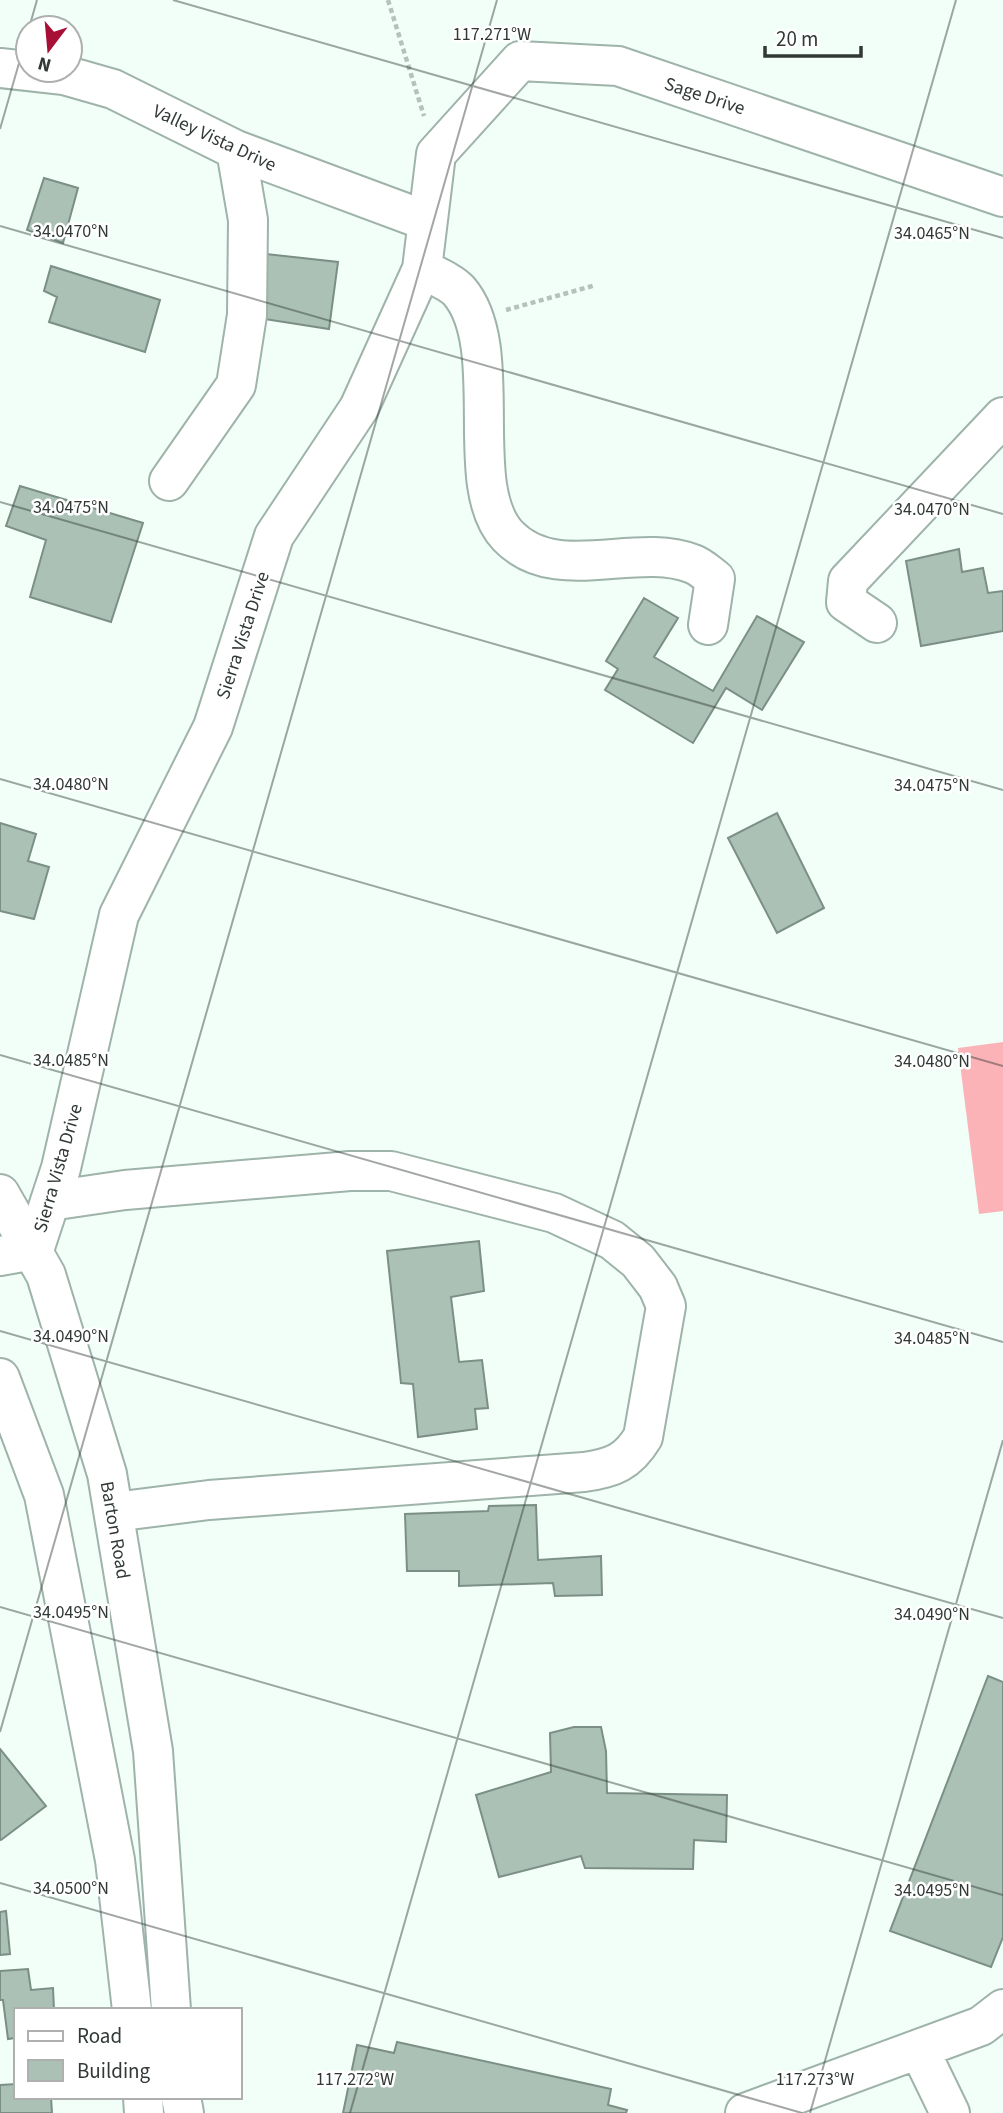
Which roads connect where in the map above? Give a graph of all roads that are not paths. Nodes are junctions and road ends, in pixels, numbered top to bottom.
1 (2, 60) edge
2 (236, 150) junction
3 (436, 154) joint
4 (1003, 197) edge
5 (427, 221) junction
6 (422, 269) junction
7 (1003, 417) edge
8 (169, 481) dead end
9 (877, 623) dead end
10 (708, 625) dead end
11 (0, 1194) edge
12 (50, 1201) junction
13 (17, 1253) edge
14 (0, 1378) edge
15 (114, 1513) junction
16 (132, 2008) edge
17 (171, 2008) edge
18 (1003, 2009) edge
19 (919, 2049) junction
20 (745, 2113) edge
21 (950, 2113) edge

1 - 2 street, Valley Vista Drive
2 - 5 street, Valley Vista Drive
2 - 8 street
3 - 4 street, Sage Drive
3 - 5 street, Sierra Vista Drive
5 - 6 street, Sierra Vista Drive
6 - 10 street
6 - 12 street, Sierra Vista Drive
7 - 9 street
11 - 13 street, Barton Road
12 - 13 street, Sierra Vista Drive
12 - 15 street
13 - 15 street, Barton Road
14 - 16 street
15 - 17 street, Barton Road
18 - 19 street
19 - 20 street
19 - 21 street

